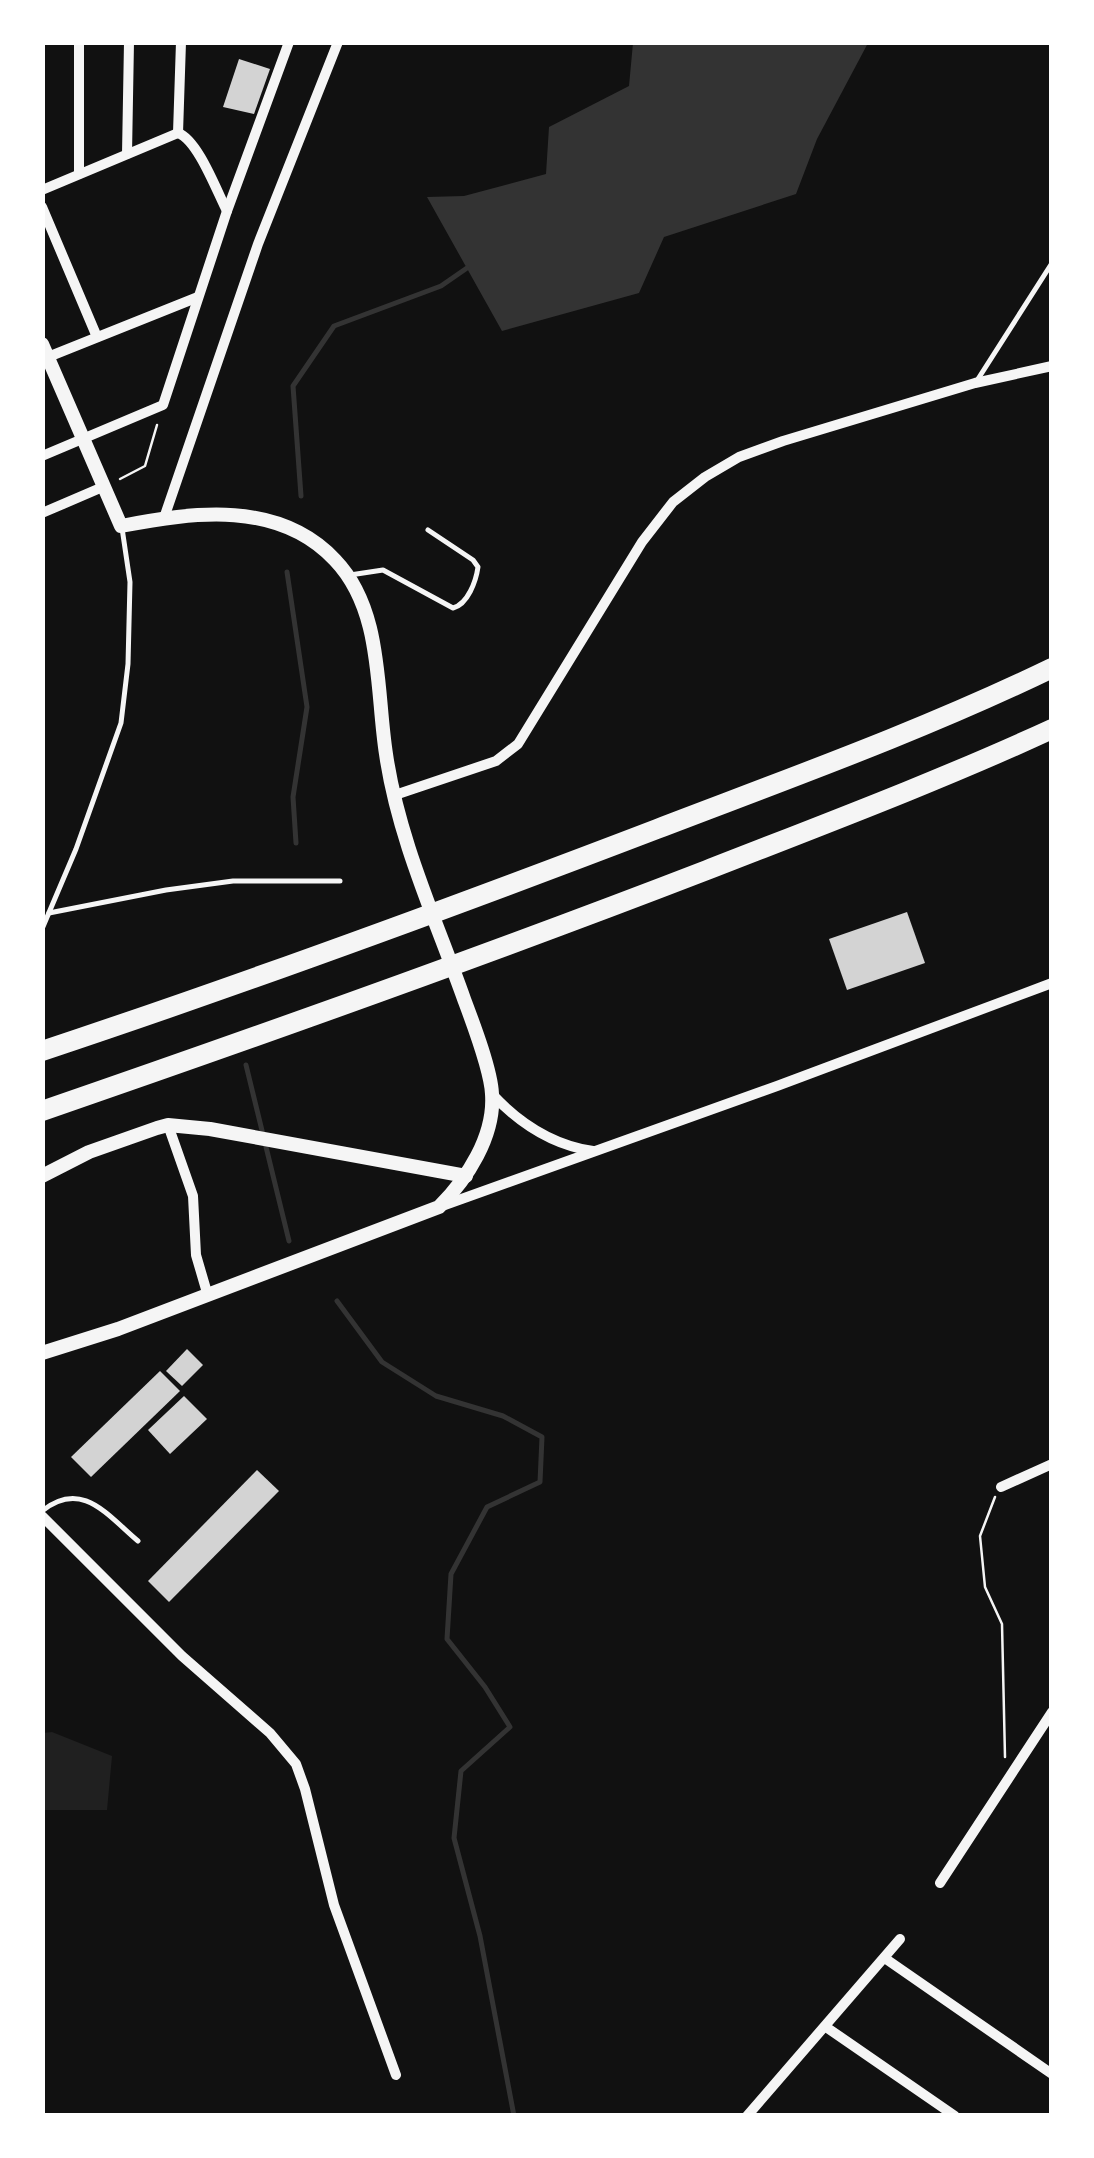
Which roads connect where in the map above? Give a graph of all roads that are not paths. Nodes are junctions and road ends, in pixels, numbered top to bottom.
1 (80, 42) edge
2 (128, 42) edge
3 (181, 42) edge
4 (288, 42) edge
5 (338, 42) edge
6 (178, 133) junction
7 (128, 154) junction
8 (79, 174) junction
9 (42, 190) edge
10 (42, 207) edge
11 (227, 212) junction
12 (1052, 263) edge
13 (198, 298) junction
14 (98, 337) junction
15 (45, 350) edge
16 (1052, 366) edge
17 (975, 383) junction
18 (84, 438) junction
19 (42, 456) edge
20 (105, 486) junction
21 (42, 513) edge
22 (164, 518) junction
23 (121, 526) junction
24 (428, 530) dead end
25 (347, 576) junction
26 (1052, 668) edge
27 (1052, 730) edge
28 (395, 795) junction
29 (340, 881) dead end
30 (49, 913) junction
31 (42, 930) edge
32 (1052, 984) edge
33 (42, 1052) edge
34 (492, 1094) junction
35 (42, 1111) edge
36 (168, 1125) junction
37 (598, 1152) junction
38 (42, 1176) edge
39 (466, 1176) junction
40 (438, 1207) junction
41 (208, 1296) junction
42 (42, 1353) edge
43 (1052, 1464) edge
44 (1000, 1487) road end
45 (42, 1513) edge
46 (138, 1541) dead end
47 (1052, 1712) edge
48 (940, 1883) dead end
49 (900, 1939) dead end
50 (886, 1959) junction
51 (826, 2028) junction
52 (1052, 2074) edge
53 (396, 2075) dead end
54 (748, 2116) edge
55 (955, 2116) edge

1 - 8 street
2 - 7 street
3 - 6 street
4 - 11 street
5 - 22 street
6 - 7 street
6 - 11 street
7 - 8 street
8 - 9 street
10 - 14 street
11 - 13 street
12 - 17 lane
13 - 14 street
13 - 18 street
14 - 15 street
15 - 18 street
16 - 17 street
17 - 28 street
18 - 19 street
18 - 20 street
20 - 21 street
20 - 23 street
22 - 23 street
22 - 25 street
23 - 30 lane
24 - 25 lane
25 - 28 street
26 - 33 highway
27 - 35 highway
28 - 34 street
29 - 30 lane
30 - 31 lane
32 - 37 street
34 - 37 street
34 - 39 street
36 - 38 street
36 - 39 street
36 - 41 street
37 - 40 street
39 - 40 street
40 - 41 street
41 - 42 street
43 - 44 street
45 - 46 lane
45 - 53 street
47 - 48 street
49 - 50 street
50 - 51 street
50 - 52 street
51 - 54 street
51 - 55 street

